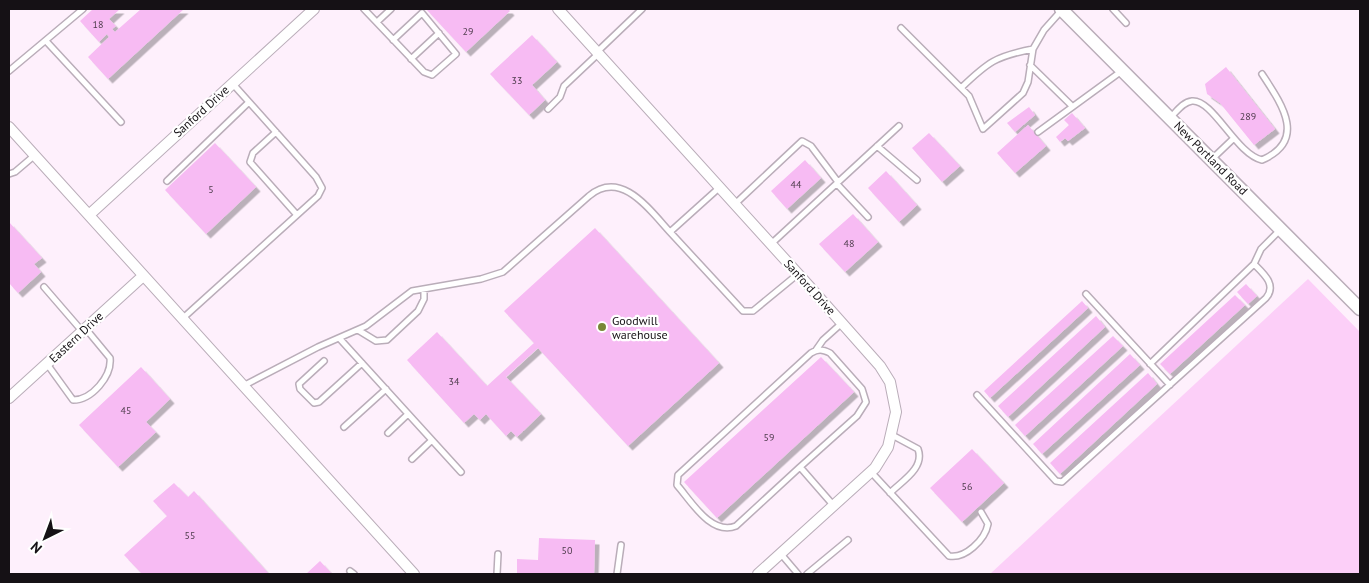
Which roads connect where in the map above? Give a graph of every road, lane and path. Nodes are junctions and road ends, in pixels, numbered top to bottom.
1 (83, 9) edge
2 (314, 9) edge
3 (364, 9) edge
4 (391, 9) edge
5 (558, 9) edge
6 (642, 9) edge
7 (1062, 9) edge
8 (1113, 9) edge
9 (377, 22) junction
10 (1126, 23) dead end
11 (901, 28) dead end
12 (440, 33) junction
13 (393, 40) junction
14 (46, 41) junction
15 (1033, 49) junction
16 (598, 53) junction
17 (411, 59) junction
18 (1030, 65) junction
19 (1123, 70) junction
20 (9, 71) edge
21 (1262, 74) dead end
22 (232, 83) junction
23 (961, 88) junction
24 (249, 102) junction
25 (1072, 106) junction
26 (548, 109) dead end
27 (1170, 117) junction
28 (121, 122) dead end
29 (899, 126) dead end
30 (9, 127) edge
31 (276, 132) junction
32 (1038, 132) dead end
33 (1233, 139) junction
34 (878, 146) junction
35 (35, 156) junction
36 (1212, 159) junction
37 (9, 174) edge
38 (918, 180) dead end
39 (166, 181) dead end
40 (837, 183) junction
41 (720, 187) junction
42 (735, 204) junction
43 (89, 215) junction
44 (296, 215) junction
45 (868, 217) dead end
46 (1281, 229) junction
47 (670, 232) junction
48 (771, 244) junction
49 (1254, 264) junction
50 (799, 274) junction
51 (143, 276) junction
52 (44, 287) dead end
53 (424, 290) junction
54 (1086, 294) dead end
55 (1360, 309) edge
56 (182, 319) junction
57 (842, 323) junction
58 (84, 330) junction
59 (358, 330) junction
60 (340, 339) junction
61 (816, 350) junction
62 (324, 361) dead end
63 (362, 363) junction
64 (47, 364) junction
65 (1150, 364) junction
66 (243, 386) junction
67 (1170, 386) junction
68 (386, 389) junction
69 (977, 395) dead end
70 (10, 396) edge
71 (408, 414) junction
72 (344, 427) dead end
73 (388, 433) dead end
74 (892, 435) junction
75 (432, 440) junction
76 (412, 459) dead end
77 (800, 467) junction
78 (461, 472) dead end
79 (871, 472) junction
80 (890, 493) junction
81 (835, 506) junction
82 (981, 512) dead end
83 (848, 540) dead end
84 (622, 545) dead end
85 (498, 554) dead end
86 (781, 554) junction
87 (414, 574) edge
88 (497, 574) edge
89 (617, 574) edge
90 (758, 574) edge
91 (798, 574) edge
92 (807, 574) edge

1 - 14 lane
2 - 22 street, Sanford Drive
3 - 9 lane
4 - 9 lane
5 - 16 street, Sanford Drive
6 - 16 lane
7 - 15 lane
7 - 19 street, New Portland Road
8 - 10 lane
9 - 13 lane
11 - 23 lane
12 - 13 lane
12 - 17 lane
12 - 17 lane
13 - 17 lane
14 - 20 lane
14 - 28 lane
15 - 18 lane
15 - 23 lane
16 - 26 lane
16 - 41 street, Sanford Drive
18 - 23 lane
18 - 25 lane
19 - 25 lane
19 - 27 street, New Portland Road
21 - 33 lane
22 - 24 lane
22 - 43 street, Sanford Drive
24 - 31 lane
24 - 39 lane
25 - 32 lane
27 - 33 lane
27 - 36 street, New Portland Road
29 - 34 lane
30 - 35 street
31 - 44 lane
31 - 44 lane
33 - 36 lane
34 - 38 lane
34 - 40 lane
35 - 37 lane
35 - 43 street
36 - 46 street, New Portland Road
40 - 42 lane
40 - 45 lane
40 - 48 lane
41 - 42 street, Sanford Drive
41 - 47 lane
42 - 48 street, Sanford Drive
43 - 51 street
44 - 56 lane
46 - 49 lane
46 - 55 street, New Portland Road
47 - 50 lane
47 - 53 lane
48 - 50 street, Sanford Drive
49 - 65 lane
49 - 67 lane
50 - 57 street, Sanford Drive
51 - 56 street
51 - 58 street, Eastern Drive
52 - 58 lane
53 - 59 lane
53 - 59 lane
54 - 65 lane
56 - 66 street
57 - 61 lane
57 - 74 street, Sanford Drive
58 - 64 street, Eastern Drive
58 - 64 lane
59 - 60 lane
60 - 63 lane
60 - 66 lane
61 - 77 lane
61 - 77 lane
62 - 63 lane
63 - 68 lane
64 - 70 street, Eastern Drive
65 - 67 lane
66 - 87 street
67 - 69 lane
68 - 71 lane
68 - 72 lane
71 - 73 lane
71 - 75 lane
74 - 79 street, Sanford Drive
74 - 80 lane
75 - 76 lane
75 - 78 lane
77 - 81 lane
79 - 80 lane
79 - 81 street, Sanford Drive
80 - 82 lane
81 - 86 street, Sanford Drive
83 - 92 lane
84 - 89 lane
85 - 88 lane
86 - 90 street, Sanford Drive
86 - 91 lane

